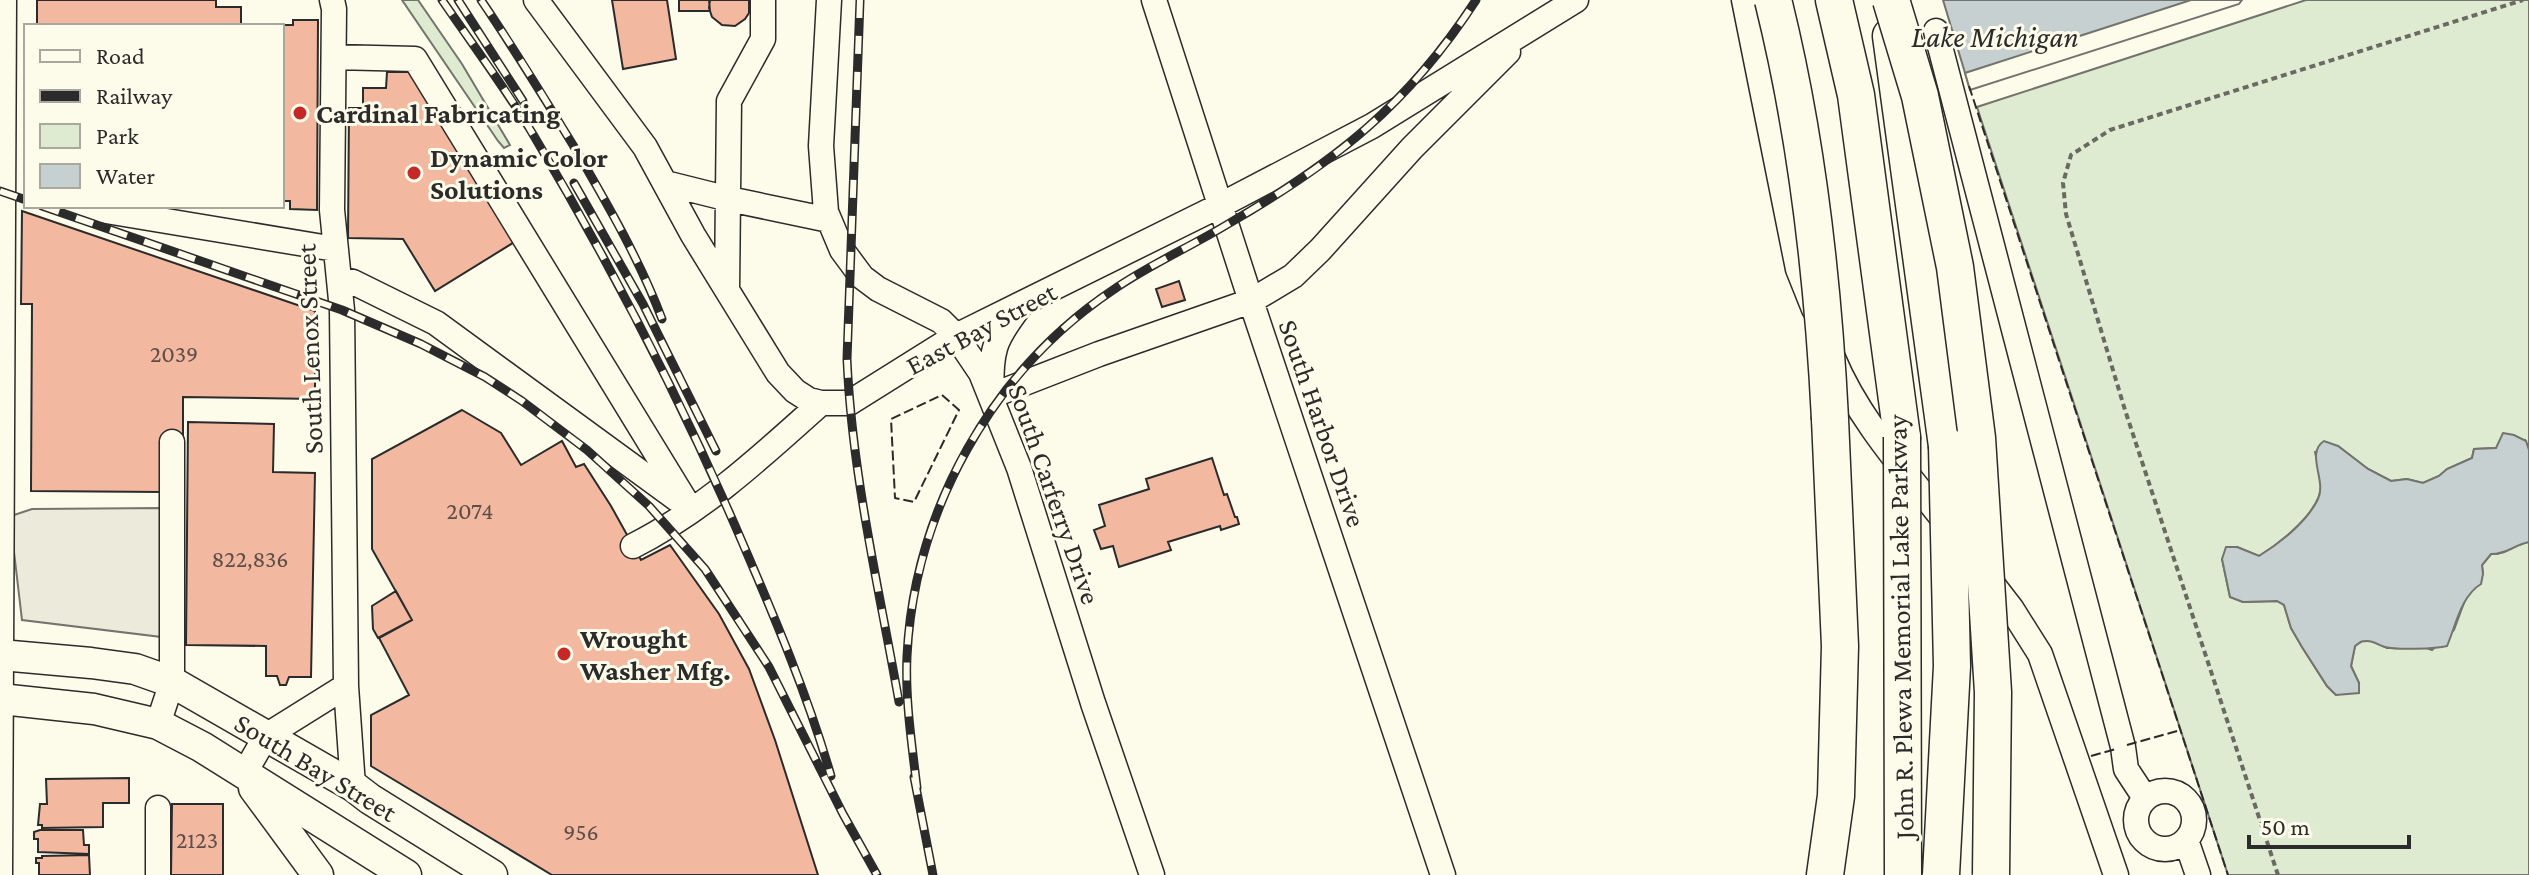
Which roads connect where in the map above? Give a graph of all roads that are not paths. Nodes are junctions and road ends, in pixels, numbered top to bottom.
1 (4, 0) edge
2 (536, 0) edge
3 (763, 0) edge
4 (829, 0) edge
5 (1154, 0) edge
6 (1576, 0) edge
7 (1744, 0) edge
8 (1773, 0) edge
9 (1834, 0) edge
10 (1888, 0) edge
11 (333, 4) edge
12 (1537, 23) junction
13 (1936, 31) dead end
14 (334, 57) junction
15 (665, 183) junction
16 (12, 188) edge
17 (729, 199) junction
18 (1221, 205) junction
19 (88, 208) edge
20 (829, 220) junction
21 (335, 249) junction
22 (339, 279) junction
23 (727, 290) junction
24 (1251, 301) junction
25 (1021, 304) junction
26 (956, 336) junction
27 (991, 396) junction
28 (821, 403) junction
29 (172, 442) dead end
30 (691, 510) junction
31 (633, 546) dead end
32 (1, 656) edge
33 (172, 682) junction
34 (346, 686) junction
35 (1, 699) edge
36 (144, 720) junction
37 (266, 736) junction
38 (244, 774) junction
39 (353, 786) junction
40 (0, 798) edge
41 (2145, 798) junction
42 (158, 808) dead end
43 (2136, 825) junction
44 (2102, 834) junction
45 (2186, 840) junction
46 (366, 862) edge
47 (1441, 869) edge
48 (0, 875) edge
49 (158, 875) edge
50 (318, 875) edge
51 (406, 875) edge
52 (492, 875) edge
53 (1152, 875) edge
54 (1825, 875) edge
55 (1903, 875) edge
56 (1941, 875) edge
57 (1991, 875) edge
58 (2116, 875) edge
59 (2198, 875) edge

1 - 16 street
2 - 15 street
3 - 17 street
4 - 20 street, South Carferry Drive
5 - 18 street, South Harbor Drive
6 - 12 street, East Bay Street
7 - 44 street
8 - 54 highway, bridge
9 - 55 highway, John R. Plewa Memorial Lake Parkway, bridge
10 - 56 highway, John R. Plewa Memorial Lake Parkway, bridge
10 - 57 highway, bridge
11 - 14 street, South Lenox Street
12 - 18 street, East Bay Street
12 - 24 street
13 - 41 street
14 - 21 street, South Lenox Street
14 - 30 street
15 - 17 street
15 - 23 street
16 - 32 street
17 - 20 street
17 - 23 street
18 - 24 street, South Harbor Drive
18 - 25 street, East Bay Street
19 - 21 street
20 - 26 street, South Carferry Drive
21 - 22 street, South Lenox Street
22 - 30 street
22 - 34 street, South Lenox Street
23 - 28 street
24 - 27 street
24 - 47 street, South Harbor Drive
25 - 26 street, East Bay Street
25 - 27 street
26 - 27 street, South Carferry Drive
26 - 28 street, East Bay Street
27 - 53 street, South Carferry Drive
28 - 30 street
29 - 33 street
30 - 31 street
32 - 33 main road, South Bay Street
32 - 35 street
33 - 36 street
33 - 37 main road, South Bay Street
34 - 37 street
34 - 39 street, South Lenox Street
35 - 36 main road
35 - 40 street
36 - 38 main road, South Bay Street
37 - 38 street
37 - 39 main road, South Bay Street
38 - 46 main road, South Bay Street
38 - 50 main road
39 - 46 main road
39 - 52 main road, South Bay Street
40 - 48 street
41 - 43 street
41 - 45 street
42 - 49 street
43 - 44 street
43 - 45 street
44 - 58 street
45 - 59 street
46 - 51 main road, South Bay Street

